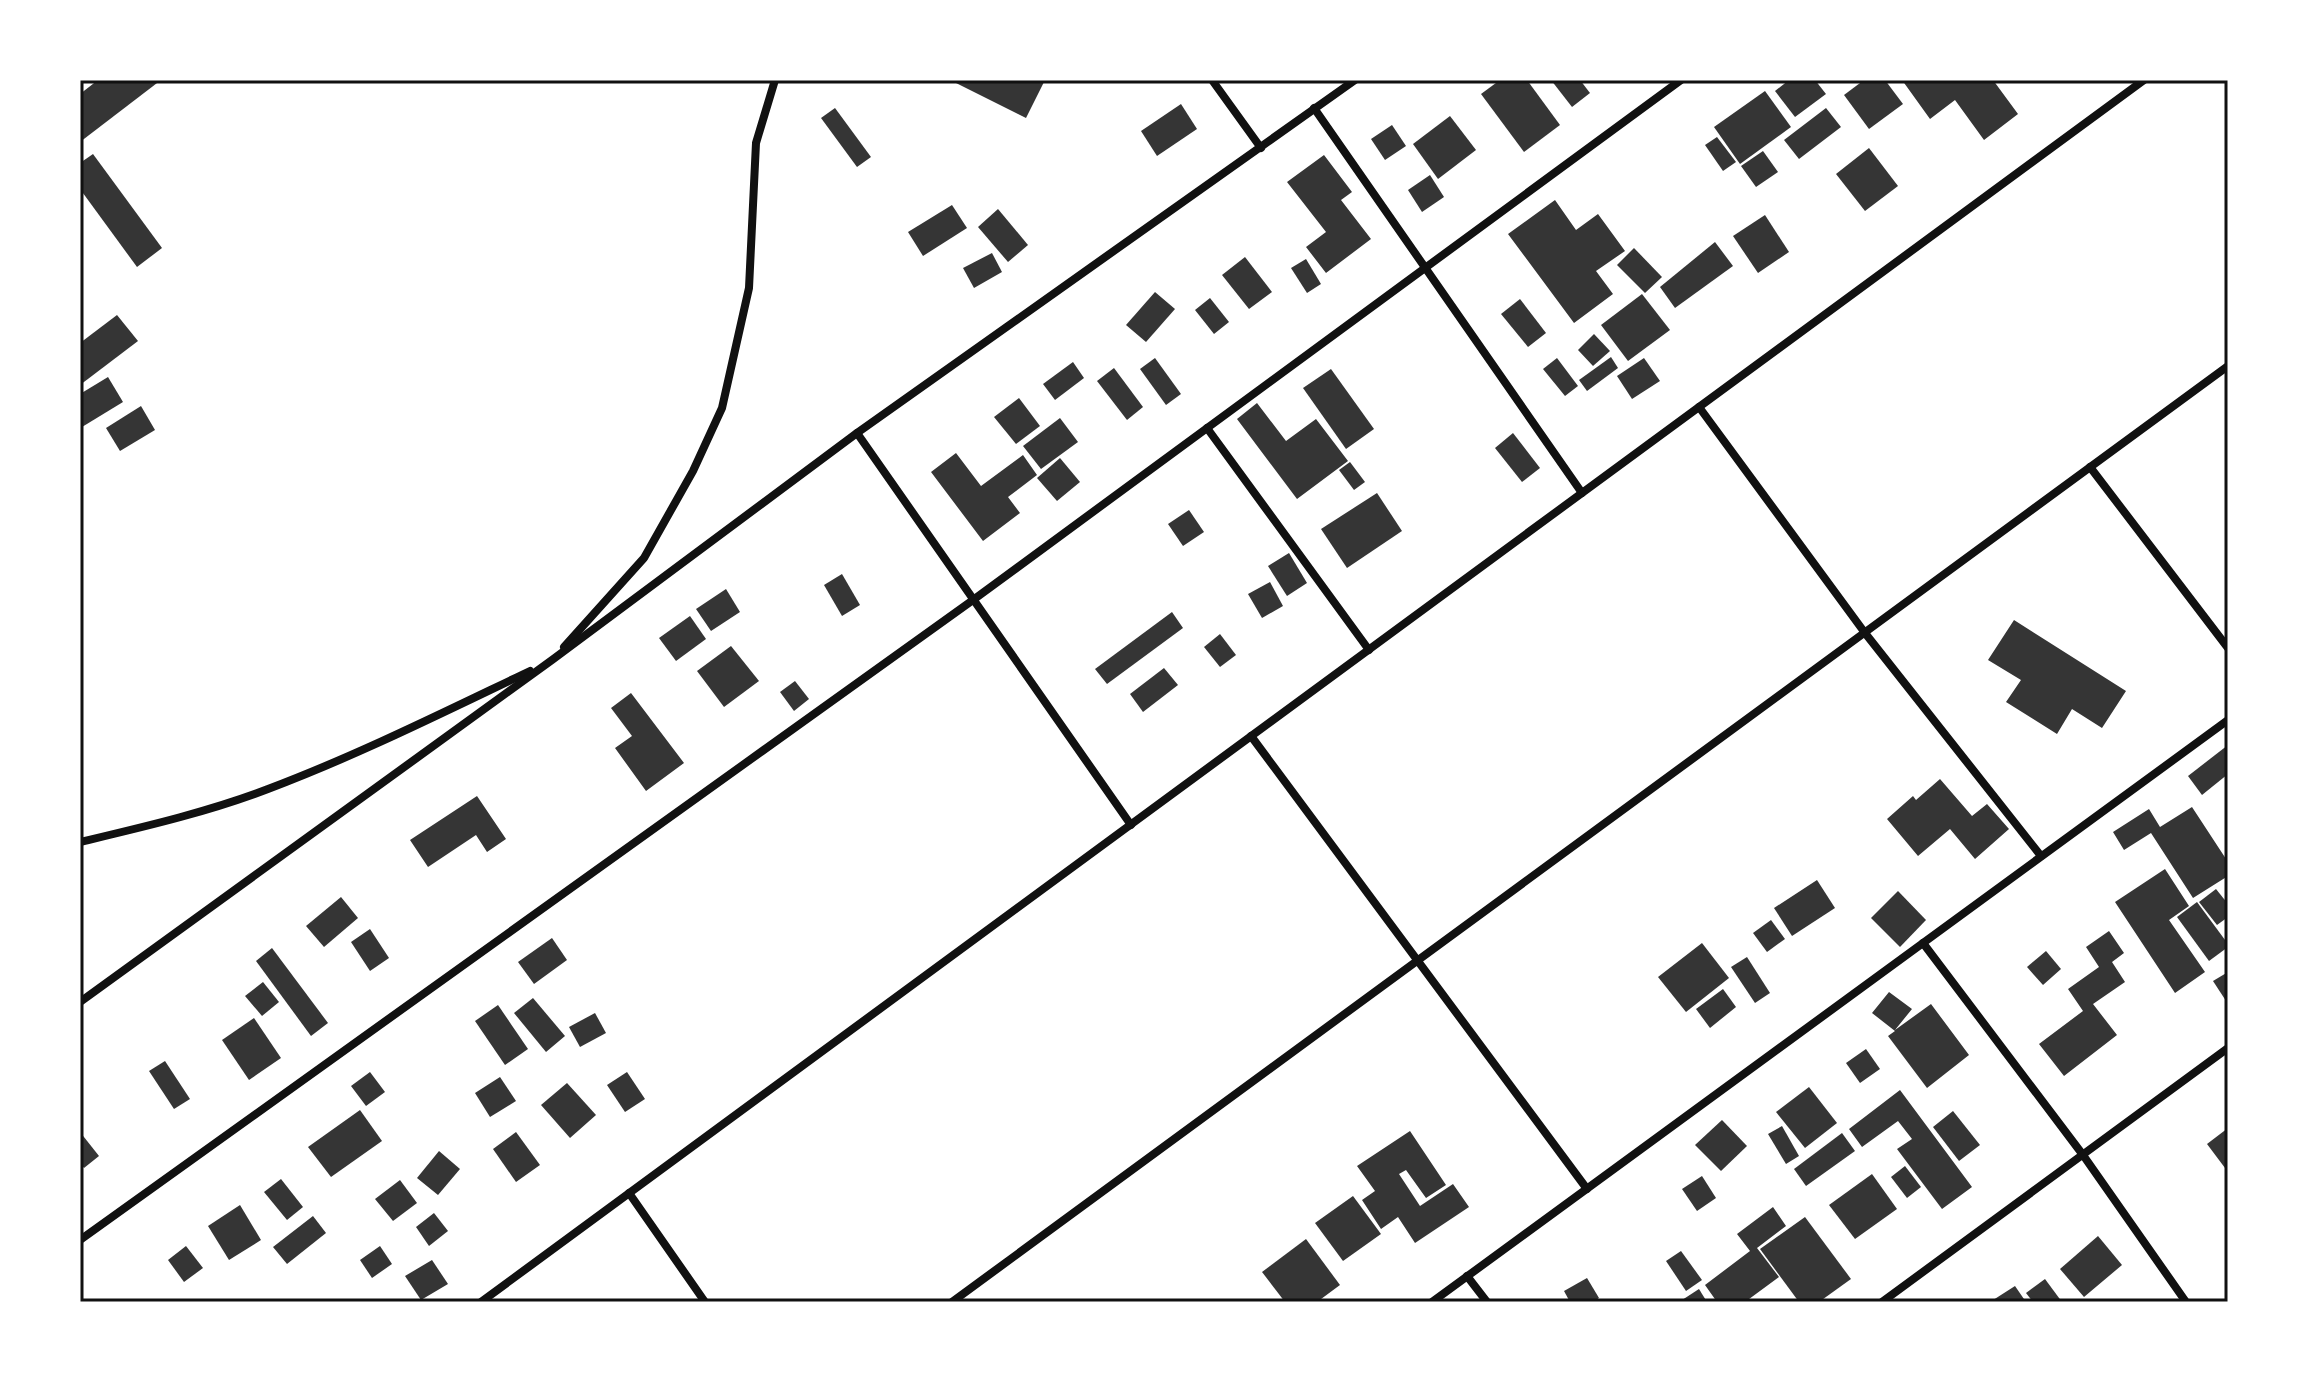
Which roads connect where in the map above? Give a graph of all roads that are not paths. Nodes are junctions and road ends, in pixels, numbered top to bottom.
1 (775, 80) edge
2 (1212, 80) edge
3 (1355, 80) edge
4 (1681, 80) edge
5 (2144, 80) edge
6 (1314, 108) junction
7 (1261, 148) junction
8 (1425, 268) junction
9 (2228, 366) edge
10 (1699, 407) junction
11 (1207, 428) junction
12 (857, 433) junction
13 (2090, 467) junction
14 (1582, 493) junction
15 (973, 600) junction
16 (1865, 633) junction
17 (2228, 648) edge
18 (1369, 650) junction
19 (552, 660) junction
20 (2228, 720) edge
21 (1251, 736) junction
22 (1131, 825) junction
23 (80, 842) edge
24 (2041, 856) junction
25 (1923, 943) junction
26 (1418, 961) junction
27 (80, 1002) edge
28 (2228, 1048) edge
29 (2083, 1155) junction
30 (1587, 1189) junction
31 (629, 1193) junction
32 (80, 1240) edge
33 (1467, 1276) junction
34 (481, 1302) edge
35 (705, 1302) edge
36 (952, 1302) edge
37 (1432, 1302) edge
38 (1487, 1302) edge
39 (1882, 1302) edge
40 (2186, 1302) edge

1 - 19 street
2 - 7 street
3 - 6 street
4 - 8 street
5 - 10 street
6 - 7 street
6 - 8 street
7 - 12 street
8 - 11 street
8 - 14 street
9 - 13 street
10 - 14 street
10 - 16 street
11 - 15 street
11 - 18 street
12 - 15 street
12 - 19 street
13 - 16 street
13 - 17 street
14 - 18 street
15 - 22 street
15 - 32 street
16 - 24 street
16 - 26 street
18 - 21 street
19 - 23 street
19 - 27 street
20 - 24 street
21 - 22 street
21 - 26 street
22 - 31 street
24 - 25 street
25 - 29 street
25 - 30 street
26 - 30 street
26 - 36 street
28 - 29 street
29 - 39 street
29 - 40 street
30 - 33 street
31 - 34 street
31 - 35 street
33 - 37 street
33 - 38 street

